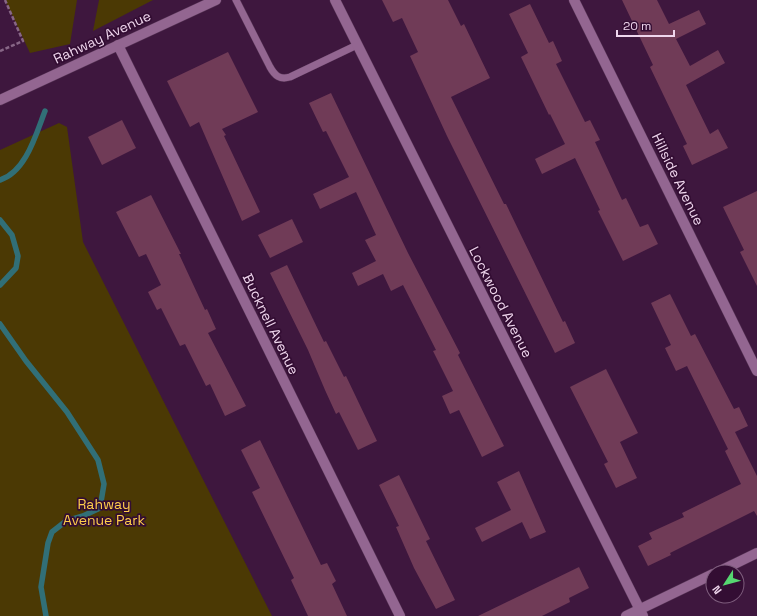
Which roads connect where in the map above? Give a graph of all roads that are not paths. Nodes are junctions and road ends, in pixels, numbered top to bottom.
1 (216, 0) edge
2 (236, 0) edge
3 (335, 0) edge
4 (574, 0) edge
5 (118, 45) junction
6 (357, 45) junction
7 (0, 100) edge
8 (757, 371) edge
9 (757, 553) edge
10 (734, 564) edge
11 (705, 578) edge
12 (641, 613) edge
13 (400, 616) edge
14 (626, 616) edge

1 - 5 street, Rahway Avenue
2 - 6 lane
3 - 6 street, Lockwood Avenue
4 - 8 street, Hillside Avenue
5 - 7 street, Rahway Avenue
5 - 13 street, Bucknell Avenue
6 - 12 street, Lockwood Avenue
9 - 10 street
11 - 12 street
12 - 14 street

